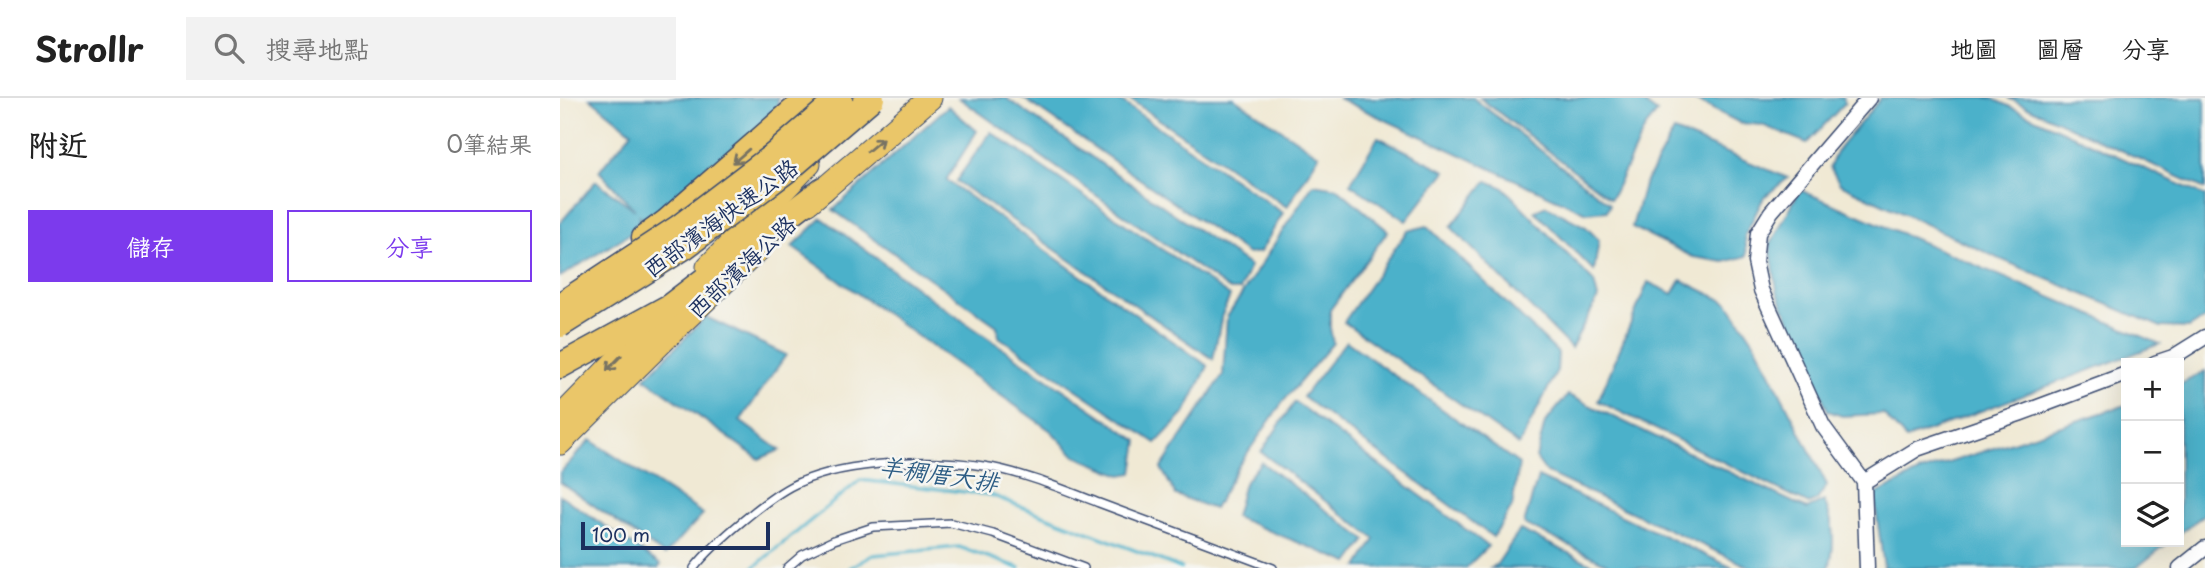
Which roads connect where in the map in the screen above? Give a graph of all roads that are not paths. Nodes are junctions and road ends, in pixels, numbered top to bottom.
1 (840, 98) edge
2 (861, 98) edge
3 (872, 98) edge
4 (930, 98) edge
5 (1869, 98) edge
6 (798, 102) edge
7 (813, 159) junction
8 (823, 189) junction
9 (560, 298) edge
10 (560, 304) edge
11 (670, 306) junction
12 (560, 325) edge
13 (2205, 337) edge
14 (2170, 358) edge
15 (560, 366) edge
16 (2121, 376) edge
17 (560, 418) edge
18 (560, 443) edge
19 (1864, 482) junction
20 (2205, 548) edge
21 (694, 568) edge
22 (787, 568) edge
23 (1084, 568) edge
24 (1273, 568) edge
25 (1867, 568) edge
26 (2180, 568) edge

1 - 10 highway, 西部濱海快速公路, bridge
2 - 7 main road, 西部濱海公路
3 - 12 highway, 西部濱海快速公路, bridge
8 -> 4 main road, 西部濱海公路
5 - 19 street
6 - 7 street
6 -> 9 highway
7 - 8 street
7 - 11 main road, 西部濱海公路
8 - 11 highway
8 - 18 main road, 西部濱海公路
11 - 15 highway
11 -> 17 main road, 西部濱海公路
13 - 14 street
16 - 19 street
19 - 25 street
20 - 26 street
21 - 24 lane
22 - 23 lane

